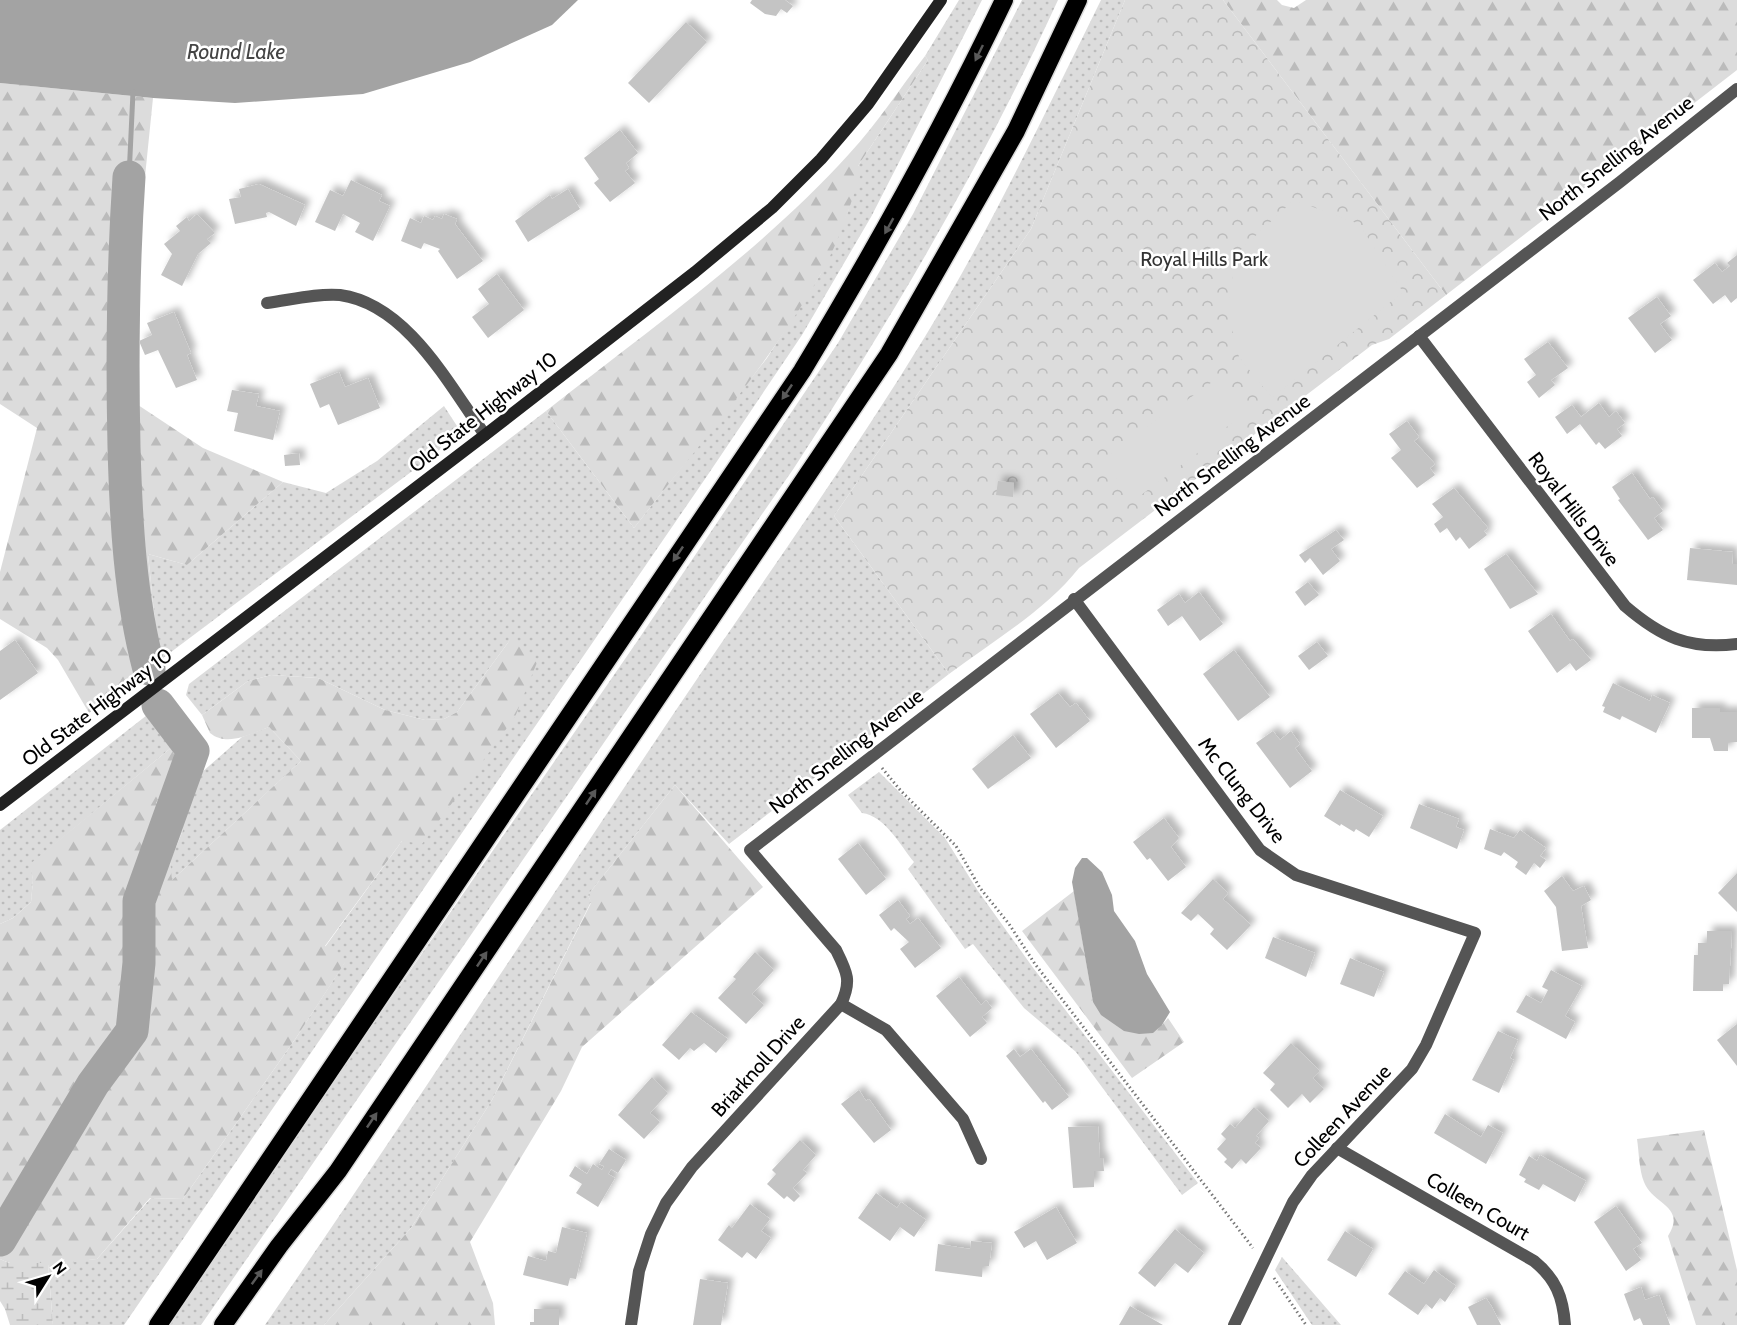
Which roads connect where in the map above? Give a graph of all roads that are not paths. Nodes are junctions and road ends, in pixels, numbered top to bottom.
1 (941, 0) edge
2 (1004, 0) edge
3 (1078, 0) edge
4 (1737, 89) edge
5 (267, 303) dead end
6 (1419, 336) junction
7 (485, 435) junction
8 (1074, 599) junction
9 (1737, 644) edge
10 (0, 805) edge
11 (1475, 933) joint
12 (841, 1004) junction
13 (1337, 1148) junction
14 (981, 1159) dead end
15 (158, 1325) edge
16 (223, 1325) edge
17 (631, 1325) edge
18 (1234, 1325) edge
19 (1565, 1325) edge

1 - 7 street, Old State Highway 10
2 -> 15 highway
16 -> 3 highway
4 - 6 street, North Snelling Avenue
5 - 7 street
6 - 8 street, North Snelling Avenue
6 - 9 street, Royal Hills Drive
7 - 10 street, Old State Highway 10
8 - 11 street, Mc Clung Drive
8 - 12 street, North Snelling Avenue
11 - 13 street, Colleen Avenue
12 - 14 street
12 - 17 street, Briarknoll Drive
13 - 18 street, Colleen Avenue
13 - 19 street, Colleen Court

